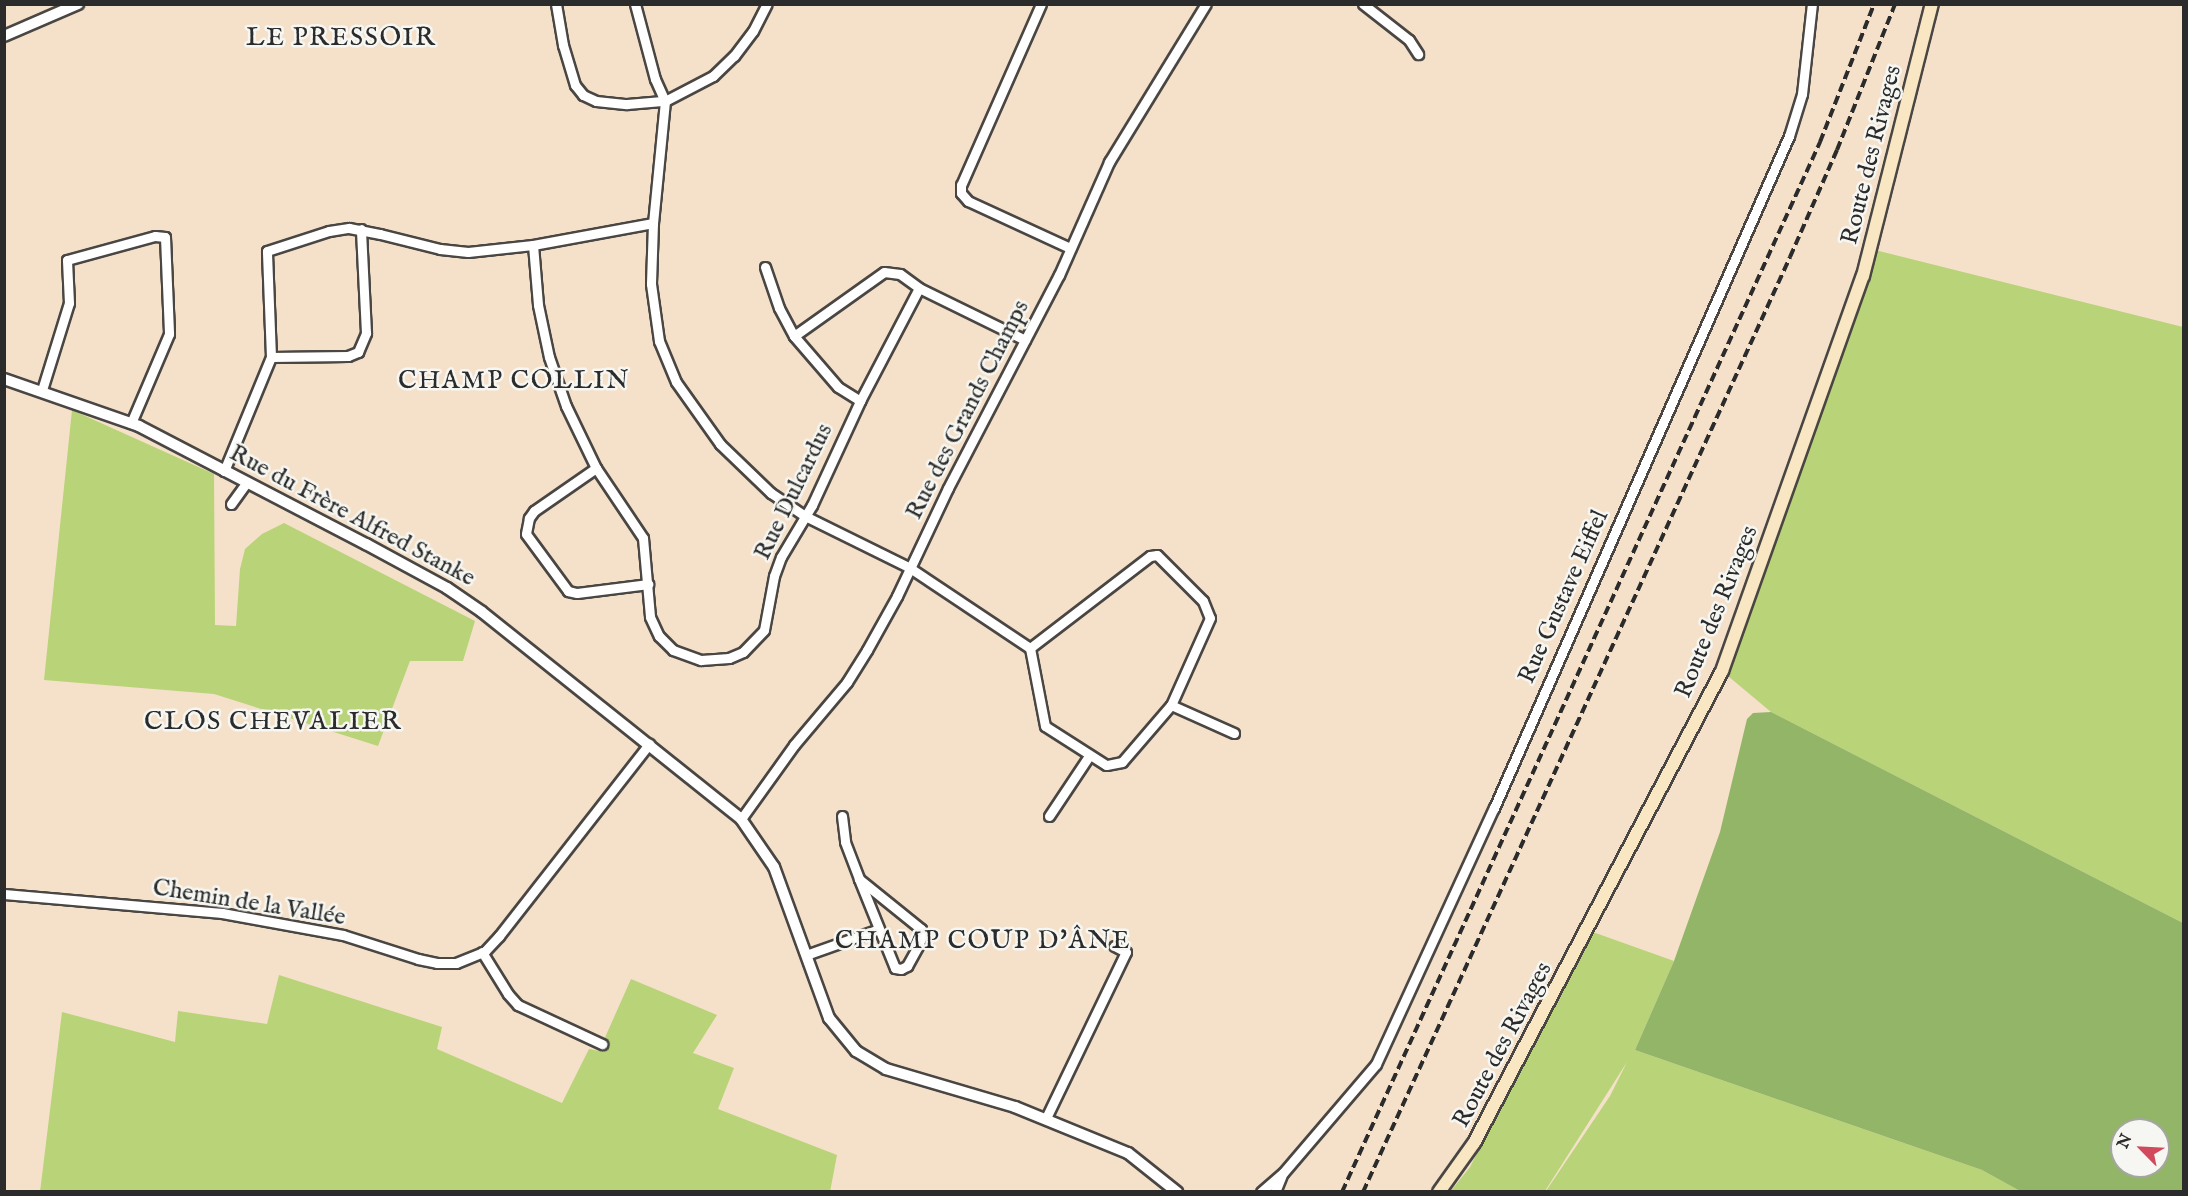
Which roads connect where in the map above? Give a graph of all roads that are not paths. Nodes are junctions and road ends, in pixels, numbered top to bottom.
1 (78, 4) edge
2 (556, 4) edge
3 (636, 4) edge
4 (767, 4) edge
5 (1041, 4) edge
6 (1206, 4) edge
7 (1363, 4) edge
8 (1812, 4) edge
9 (1932, 4) edge
10 (28, 24) junction
11 (4, 28) edge
12 (4, 36) edge
13 (1418, 54) dead end
14 (665, 101) junction
15 (653, 224) junction
16 (361, 230) junction
17 (533, 245) junction
18 (1070, 248) junction
19 (765, 267) dead end
20 (919, 288) junction
21 (794, 336) junction
22 (1025, 340) junction
23 (271, 357) junction
24 (4, 379) edge
25 (42, 390) junction
26 (860, 401) junction
27 (131, 423) junction
28 (596, 468) junction
29 (224, 471) junction
30 (246, 483) junction
31 (231, 504) dead end
32 (805, 516) junction
33 (910, 568) junction
34 (648, 584) junction
35 (1030, 648) junction
36 (1171, 705) junction
37 (1234, 733) dead end
38 (649, 744) junction
39 (1089, 756) junction
40 (842, 816) dead end
41 (1049, 816) dead end
42 (741, 819) junction
43 (859, 879) junction
44 (4, 894) edge
45 (883, 897) junction
46 (870, 904) junction
47 (879, 929) junction
48 (1114, 946) dead end
49 (482, 952) junction
50 (806, 955) junction
51 (602, 1044) dead end
52 (1046, 1118) junction
53 (1283, 1173) junction
54 (1177, 1191) edge
55 (1261, 1191) edge
56 (1275, 1191) edge
57 (1439, 1191) edge

1 - 10 street
2 - 14 street
3 - 14 street
4 - 14 street
5 - 18 street
6 - 18 street, Rue des Grands Champs
7 - 13 street
8 - 53 street, Rue Gustave Eiffel
9 - 57 main road, Route des Rivages
10 - 11 street
10 - 12 street
14 - 15 street
15 - 17 street
15 - 32 street
16 - 17 street
16 - 23 street
16 - 23 street
17 - 28 street, Rue Dulcardus
18 - 22 street, Rue des Grands Champs
19 - 21 street
20 - 21 street
20 - 22 street
20 - 26 street, Rue Dulcardus
21 - 26 street
22 - 33 street, Rue des Grands Champs
23 - 29 street
24 - 25 street, Rue du Frère Alfred Stanke
25 - 27 street, Rue du Frère Alfred Stanke
25 - 27 street
26 - 32 street, Rue Dulcardus
27 - 29 street, Rue du Frère Alfred Stanke
28 - 34 street, Rue Dulcardus
28 - 34 street
29 - 30 street, Rue du Frère Alfred Stanke
30 - 31 street
30 - 38 street, Rue du Frère Alfred Stanke
32 - 33 street
32 - 34 street, Rue Dulcardus
33 - 35 street
33 - 42 street, Rue des Grands Champs
35 - 36 street
35 - 39 street
36 - 37 street
36 - 39 street
38 - 42 street, Rue du Frère Alfred Stanke
38 - 49 street, Chemin de la Vallée
39 - 41 street
40 - 43 street
42 - 50 street, Rue du Frère Alfred Stanke
43 - 45 street
43 - 46 street
44 - 49 street, Chemin de la Vallée
45 - 46 street
45 - 47 street
46 - 47 street
47 - 50 street
48 - 52 street
49 - 51 street
50 - 52 street, Rue du Frère Alfred Stanke
52 - 54 street, Rue du Frère Alfred Stanke
53 - 55 street, Rue Gustave Eiffel
53 - 56 street, Rue Gustave Eiffel

